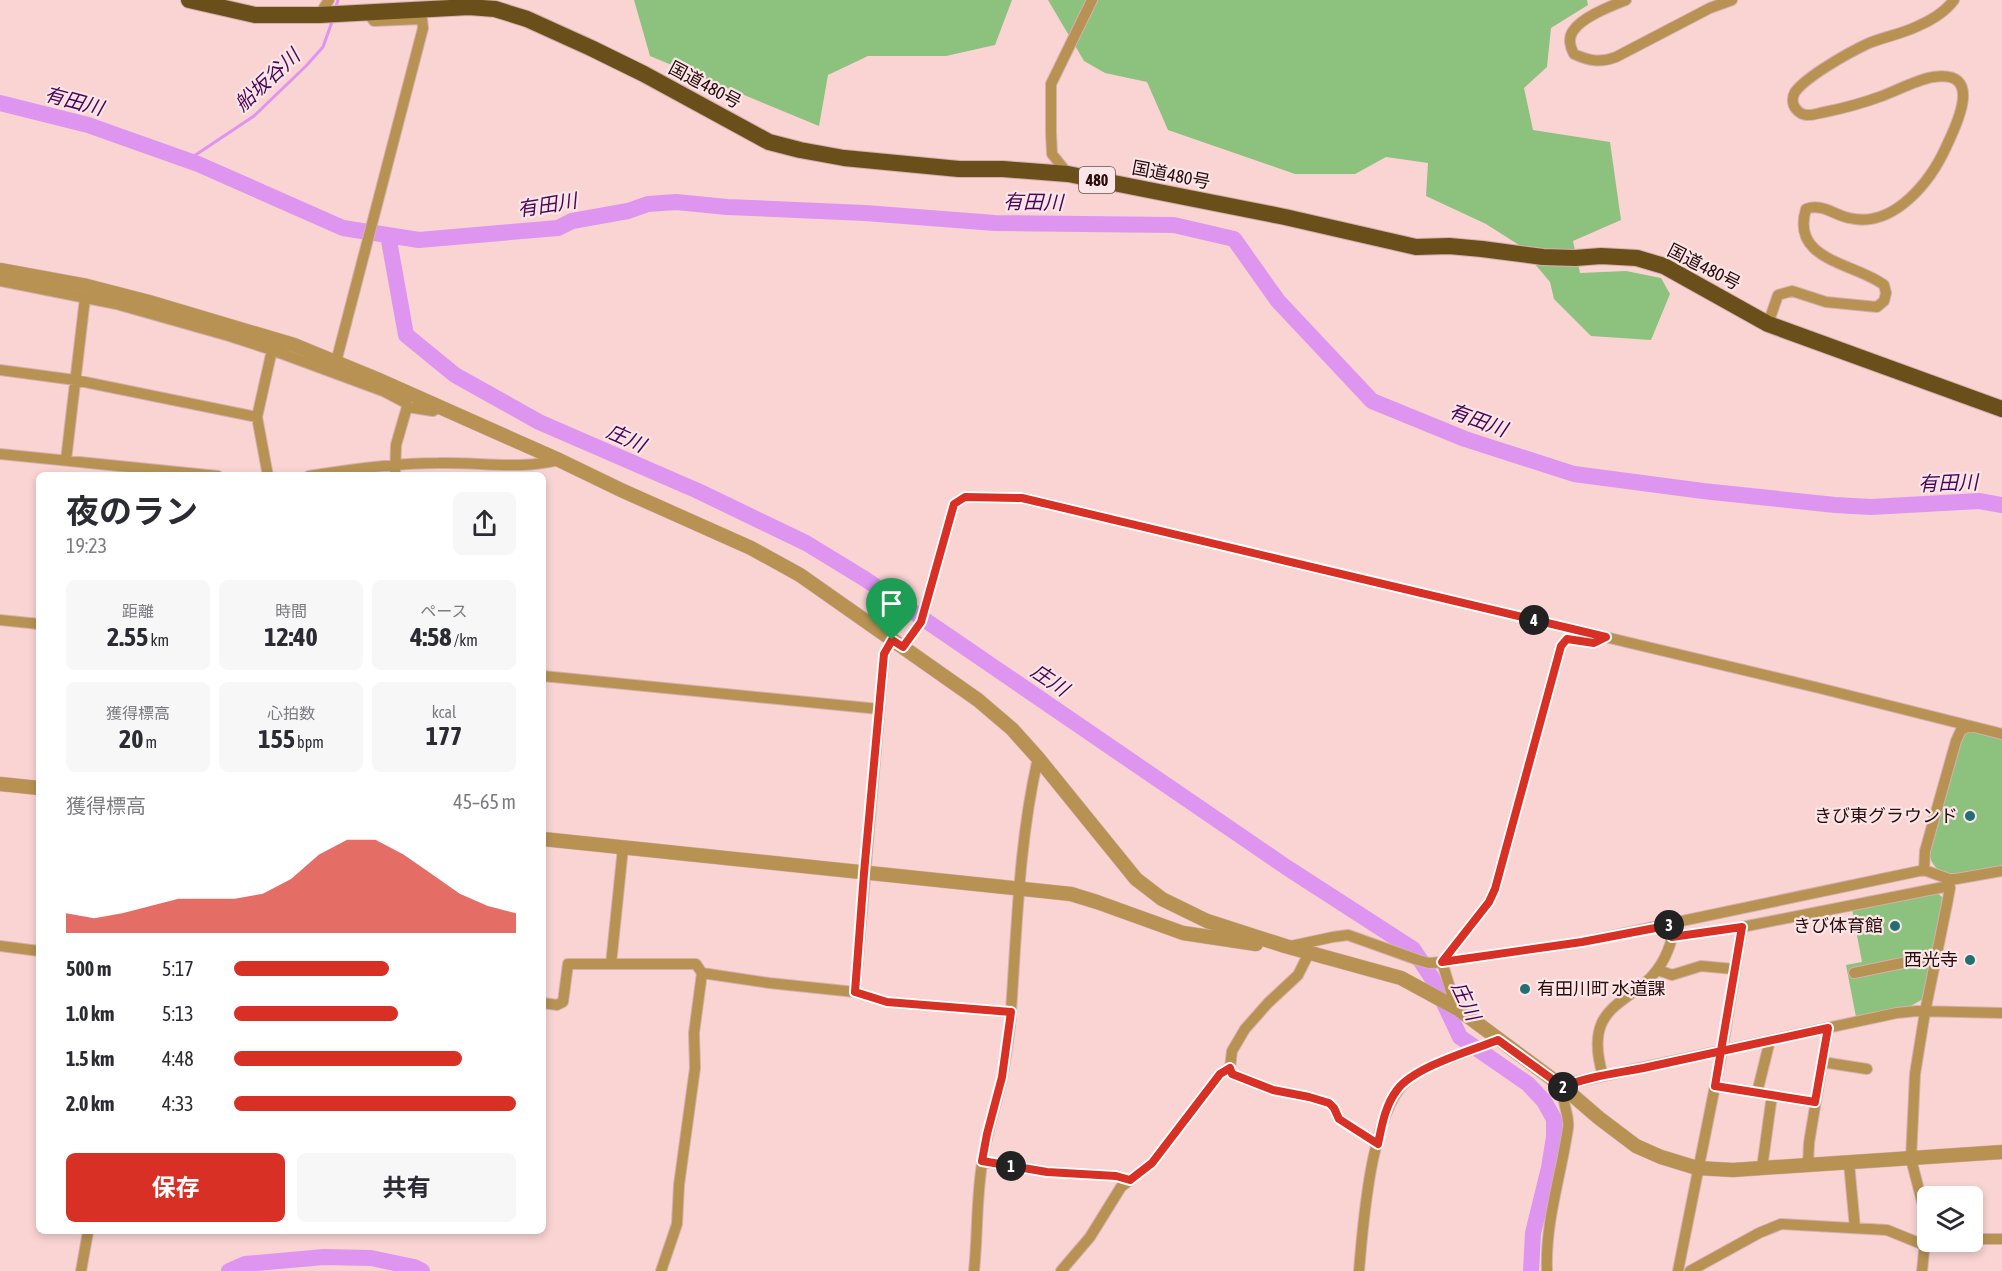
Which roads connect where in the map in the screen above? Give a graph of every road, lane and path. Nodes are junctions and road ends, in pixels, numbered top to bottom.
1 (189, 0) edge
2 (329, 0) edge
3 (1092, 0) edge
4 (1626, 0) edge
5 (1732, 0) edge
6 (1954, 0) edge
7 (367, 12) junction
8 (319, 15) junction
9 (1068, 174) junction
10 (0, 270) edge
11 (0, 281) edge
12 (85, 298) junction
13 (118, 299) junction
14 (1768, 324) junction
15 (239, 327) junction
16 (272, 350) junction
17 (337, 358) junction
18 (0, 370) edge
19 (75, 381) junction
20 (438, 407) junction
21 (407, 408) junction
22 (2002, 409) edge
23 (257, 417) junction
24 (0, 454) edge
25 (66, 460) junction
26 (559, 460) junction
27 (396, 470) edge
28 (180, 472) edge
29 (267, 472) edge
30 (367, 472) edge
31 (0, 620) edge
32 (36, 624) edge
33 (1606, 637) junction
34 (898, 643) junction
35 (546, 676) edge
36 (879, 709) junction
37 (1969, 726) junction
38 (2002, 734) edge
39 (1038, 758) junction
40 (0, 784) edge
41 (36, 788) edge
42 (546, 839) edge
43 (623, 848) junction
44 (1924, 870) junction
45 (2002, 871) edge
46 (864, 873) junction
47 (1905, 874) junction
48 (1949, 883) junction
49 (1020, 888) junction
50 (1908, 895) junction
51 (1192, 914) junction
52 (1671, 925) junction
53 (1742, 927) junction
54 (1184, 933) junction
55 (1672, 937) junction
56 (0, 946) edge
57 (1285, 946) junction
58 (36, 951) edge
59 (1310, 953) junction
60 (1936, 956) junction
61 (1442, 962) junction
62 (612, 964) junction
63 (1734, 969) junction
64 (1658, 970) junction
65 (702, 973) junction
66 (1854, 973) dead end
67 (855, 992) junction
68 (546, 1003) edge
69 (1454, 1006) junction
70 (1011, 1012) junction
71 (1925, 1012) junction
72 (2002, 1013) edge
73 (1828, 1028) junction
74 (1498, 1040) junction
75 (1770, 1040) junction
76 (1722, 1051) junction
77 (1822, 1062) junction
78 (1230, 1068) junction
79 (1867, 1069) dead end
80 (1603, 1076) junction
81 (1715, 1086) junction
82 (1563, 1087) junction
83 (1757, 1093) junction
84 (1772, 1095) junction
85 (1815, 1102) junction
86 (1378, 1144) junction
87 (2002, 1152) edge
88 (1911, 1159) junction
89 (982, 1161) junction
90 (1849, 1163) junction
91 (1808, 1165) junction
92 (1697, 1168) junction
93 (1762, 1168) junction
94 (1130, 1180) junction
95 (1919, 1186) edge
96 (1855, 1228) junction
97 (88, 1234) edge
98 (1917, 1237) edge
99 (1983, 1239) edge
100 (2002, 1239) edge
101 (1924, 1252) edge
102 (81, 1271) edge
103 (661, 1271) edge
104 (974, 1271) edge
105 (1061, 1271) edge
106 (1359, 1271) edge
107 (1547, 1271) edge
108 (1678, 1271) edge
109 (1690, 1271) edge
110 (1922, 1271) edge

1 - 8 highway, 国道480号 / 480
2 - 8 street
3 - 9 street
4 - 5 street
6 - 14 street
7 - 8 highway, 国道480号 / 480
7 - 9 highway, 国道480号 / 480
7 - 17 street
9 - 14 highway, 国道480号 / 480
10 - 13 street
11 - 12 street
12 - 13 street
12 - 19 street
13 - 15 street
13 - 16 street
14 - 22 highway, 国道480号 / 480
15 - 16 street
15 - 17 street
16 - 21 street
16 - 23 street
17 - 20 street
18 - 19 street
19 - 23 street
19 - 25 street
20 - 21 street
20 - 26 street
21 - 27 street
23 - 29 street
24 - 25 street
25 - 28 street
26 - 27 street
26 - 34 street
27 - 30 street
31 - 32 street
33 - 34 street
33 - 37 street
33 - 61 street
34 - 36 street
34 - 39 street
35 - 36 street
36 - 46 street
37 - 38 street
37 - 44 street
39 - 49 street
39 - 51 street
40 - 41 street
42 - 43 street
43 - 46 street
43 - 62 street
44 - 47 street
44 - 48 street
45 - 48 street
46 - 49 street
46 - 67 street
47 - 50 street
47 - 52 street
48 - 50 street
48 - 60 street
49 - 54 street
49 - 70 street
50 - 53 street
51 - 54 street
51 - 57 street
52 - 55 street
52 - 61 street
53 - 55 street
53 - 63 street
54 - 57 street
55 - 64 street
56 - 58 street
57 - 59 street
57 - 61 street
59 - 69 street
59 - 78 street
60 - 66 street
60 - 71 street
61 - 69 street
62 - 65 street
62 - 68 street
63 - 64 street
63 - 76 street
64 - 80 street
65 - 67 street
65 - 103 street
67 - 70 street
69 - 74 street
70 - 89 street
71 - 72 street
71 - 73 street
71 - 88 street
73 - 75 street
73 - 77 street
74 - 82 street
74 - 86 street
75 - 76 street
75 - 83 street
76 - 80 street
76 - 81 street
77 - 79 street
77 - 85 street
78 - 86 street
78 - 94 street
80 - 82 street
81 - 83 street
81 - 92 street
82 - 92 street
82 - 107 street
83 - 84 street
84 - 85 street
84 - 93 street
85 - 91 street
86 - 106 street
87 - 88 street
88 - 90 street
88 - 95 street
89 - 94 street
89 - 104 street
90 - 91 street
90 - 96 street
91 - 93 street
92 - 93 street
92 - 108 street
94 - 105 street
96 - 98 street
96 - 109 street
97 - 102 street
99 - 100 street
101 - 110 street

